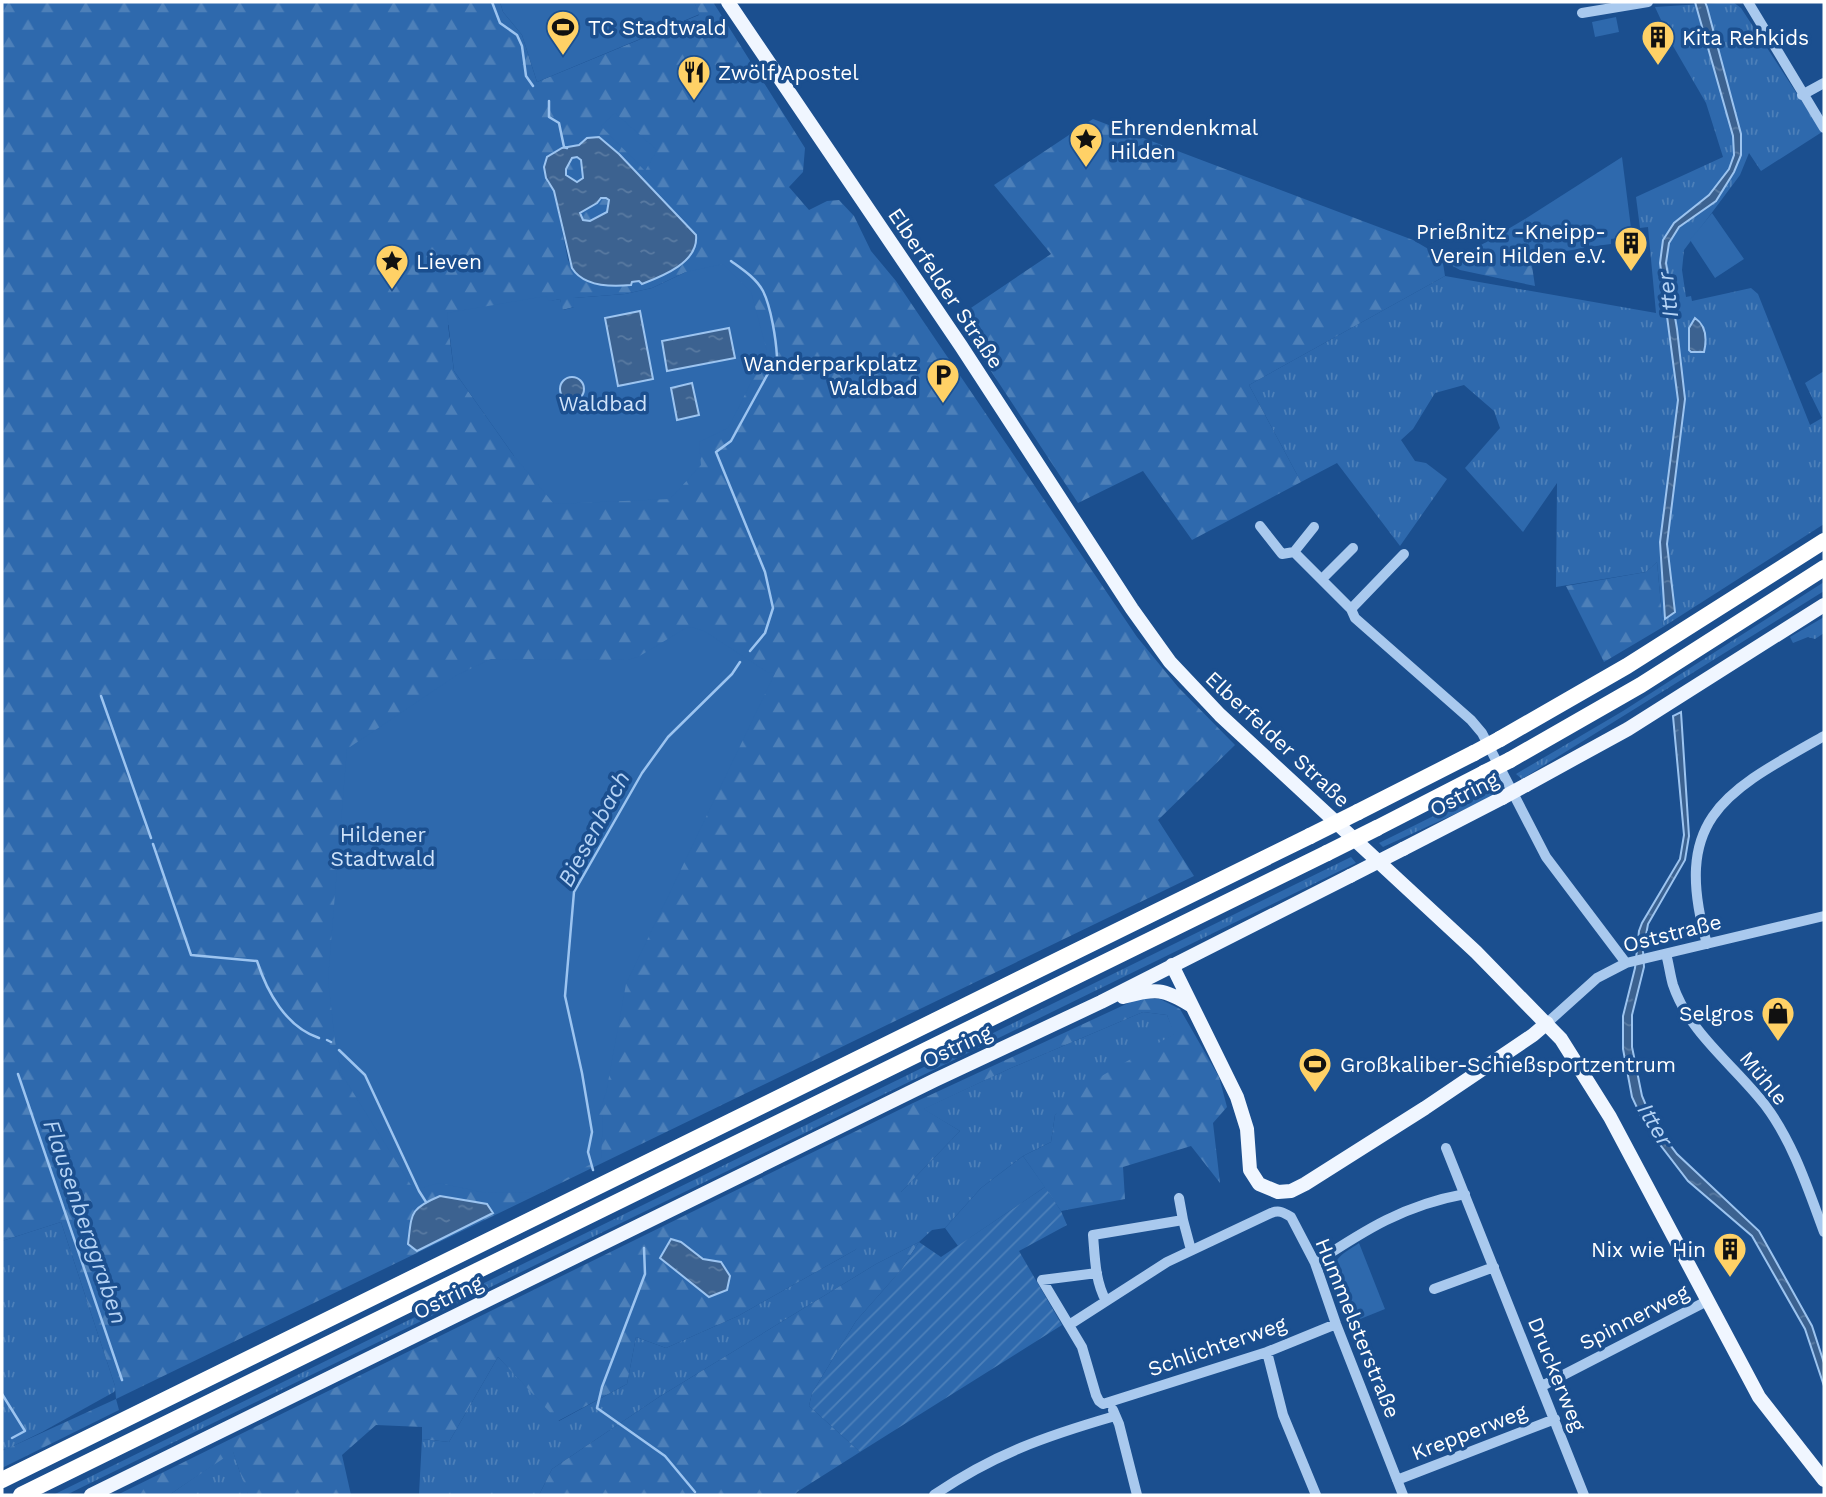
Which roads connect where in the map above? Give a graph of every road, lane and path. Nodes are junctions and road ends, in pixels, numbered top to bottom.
1 (728, 2) edge
2 (1648, 2) edge
3 (1748, 2) edge
4 (1581, 13) dead end
5 (1824, 83) edge
6 (1802, 94) junction
7 (1824, 128) edge
8 (1260, 526) dead end
9 (1314, 527) dead end
10 (1824, 541) edge
11 (1353, 548) dead end
12 (1294, 552) junction
13 (1404, 554) dead end
14 (1824, 568) edge
15 (1322, 579) junction
16 (1824, 605) edge
17 (1351, 609) junction
18 (1824, 736) edge
19 (1824, 916) edge
20 (1707, 944) junction
21 (1666, 954) junction
22 (1630, 962) junction
23 (1172, 965) junction
24 (1101, 1002) junction
25 (1193, 1006) junction
26 (1547, 1023) junction
27 (1446, 1148) dead end
28 (1465, 1194) junction
29 (1179, 1198) dead end
30 (1183, 1220) junction
31 (1824, 1232) edge
32 (1191, 1250) junction
33 (1315, 1263) junction
34 (1494, 1267) junction
35 (1097, 1273) junction
36 (1434, 1289) dead end
37 (1105, 1301) junction
38 (1707, 1301) junction
39 (1336, 1324) junction
40 (1069, 1325) junction
41 (1267, 1352) junction
42 (1542, 1386) junction
43 (1111, 1403) junction
44 (1115, 1416) junction
45 (1555, 1419) junction
46 (2, 1480) edge
47 (1397, 1480) junction
48 (1824, 1480) edge
49 (21, 1495) edge
50 (91, 1495) edge
51 (934, 1495) edge
52 (1137, 1495) edge
53 (1315, 1495) edge
54 (1403, 1495) edge
55 (1584, 1495) edge

1 - 26 main road, Elberfelder Straße
2 - 4 street
3 - 6 street
5 - 6 street
6 - 7 street
8 - 12 street
9 - 12 street
10 - 46 highway, bridge
11 - 15 street
12 - 15 street
13 - 17 street
14 - 49 highway, bridge
15 - 17 street
16 - 23 main road, Ostring, bridge
17 - 22 street
18 - 20 street
19 - 20 street, Oststraße
20 - 21 street, Oststraße
21 - 22 street, Oststraße
21 - 31 street, Mühle
22 - 26 street, Oststraße
23 - 24 main road, Ostring
23 - 25 main road
24 - 25 main road
24 - 50 main road, Ostring
25 - 26 main road
26 - 38 main road, Elberfelder Straße
27 - 28 street, Druckerweg
28 - 33 street
28 - 34 street, Druckerweg
29 - 30 street
30 - 32 street
30 - 35 street
32 - 33 street, Hummelsterstraße
32 - 37 street, Hummelsterstraße
33 - 39 street, Hummelsterstraße
34 - 36 street
34 - 42 street, Druckerweg
35 - 37 street
35 - 40 street
37 - 40 street, Hummelsterstraße
38 - 42 street, Spinnerweg
38 - 48 main road, Elberfelder Straße
39 - 41 street, Schlichterweg
39 - 47 street, Hummelsterstraße
40 - 43 street
41 - 43 street, Schlichterweg
41 - 53 street
42 - 45 street, Druckerweg
43 - 44 street
44 - 51 street
44 - 52 street
45 - 47 street, Krepperweg
45 - 55 street, Druckerweg
47 - 54 street, Hummelsterstraße

